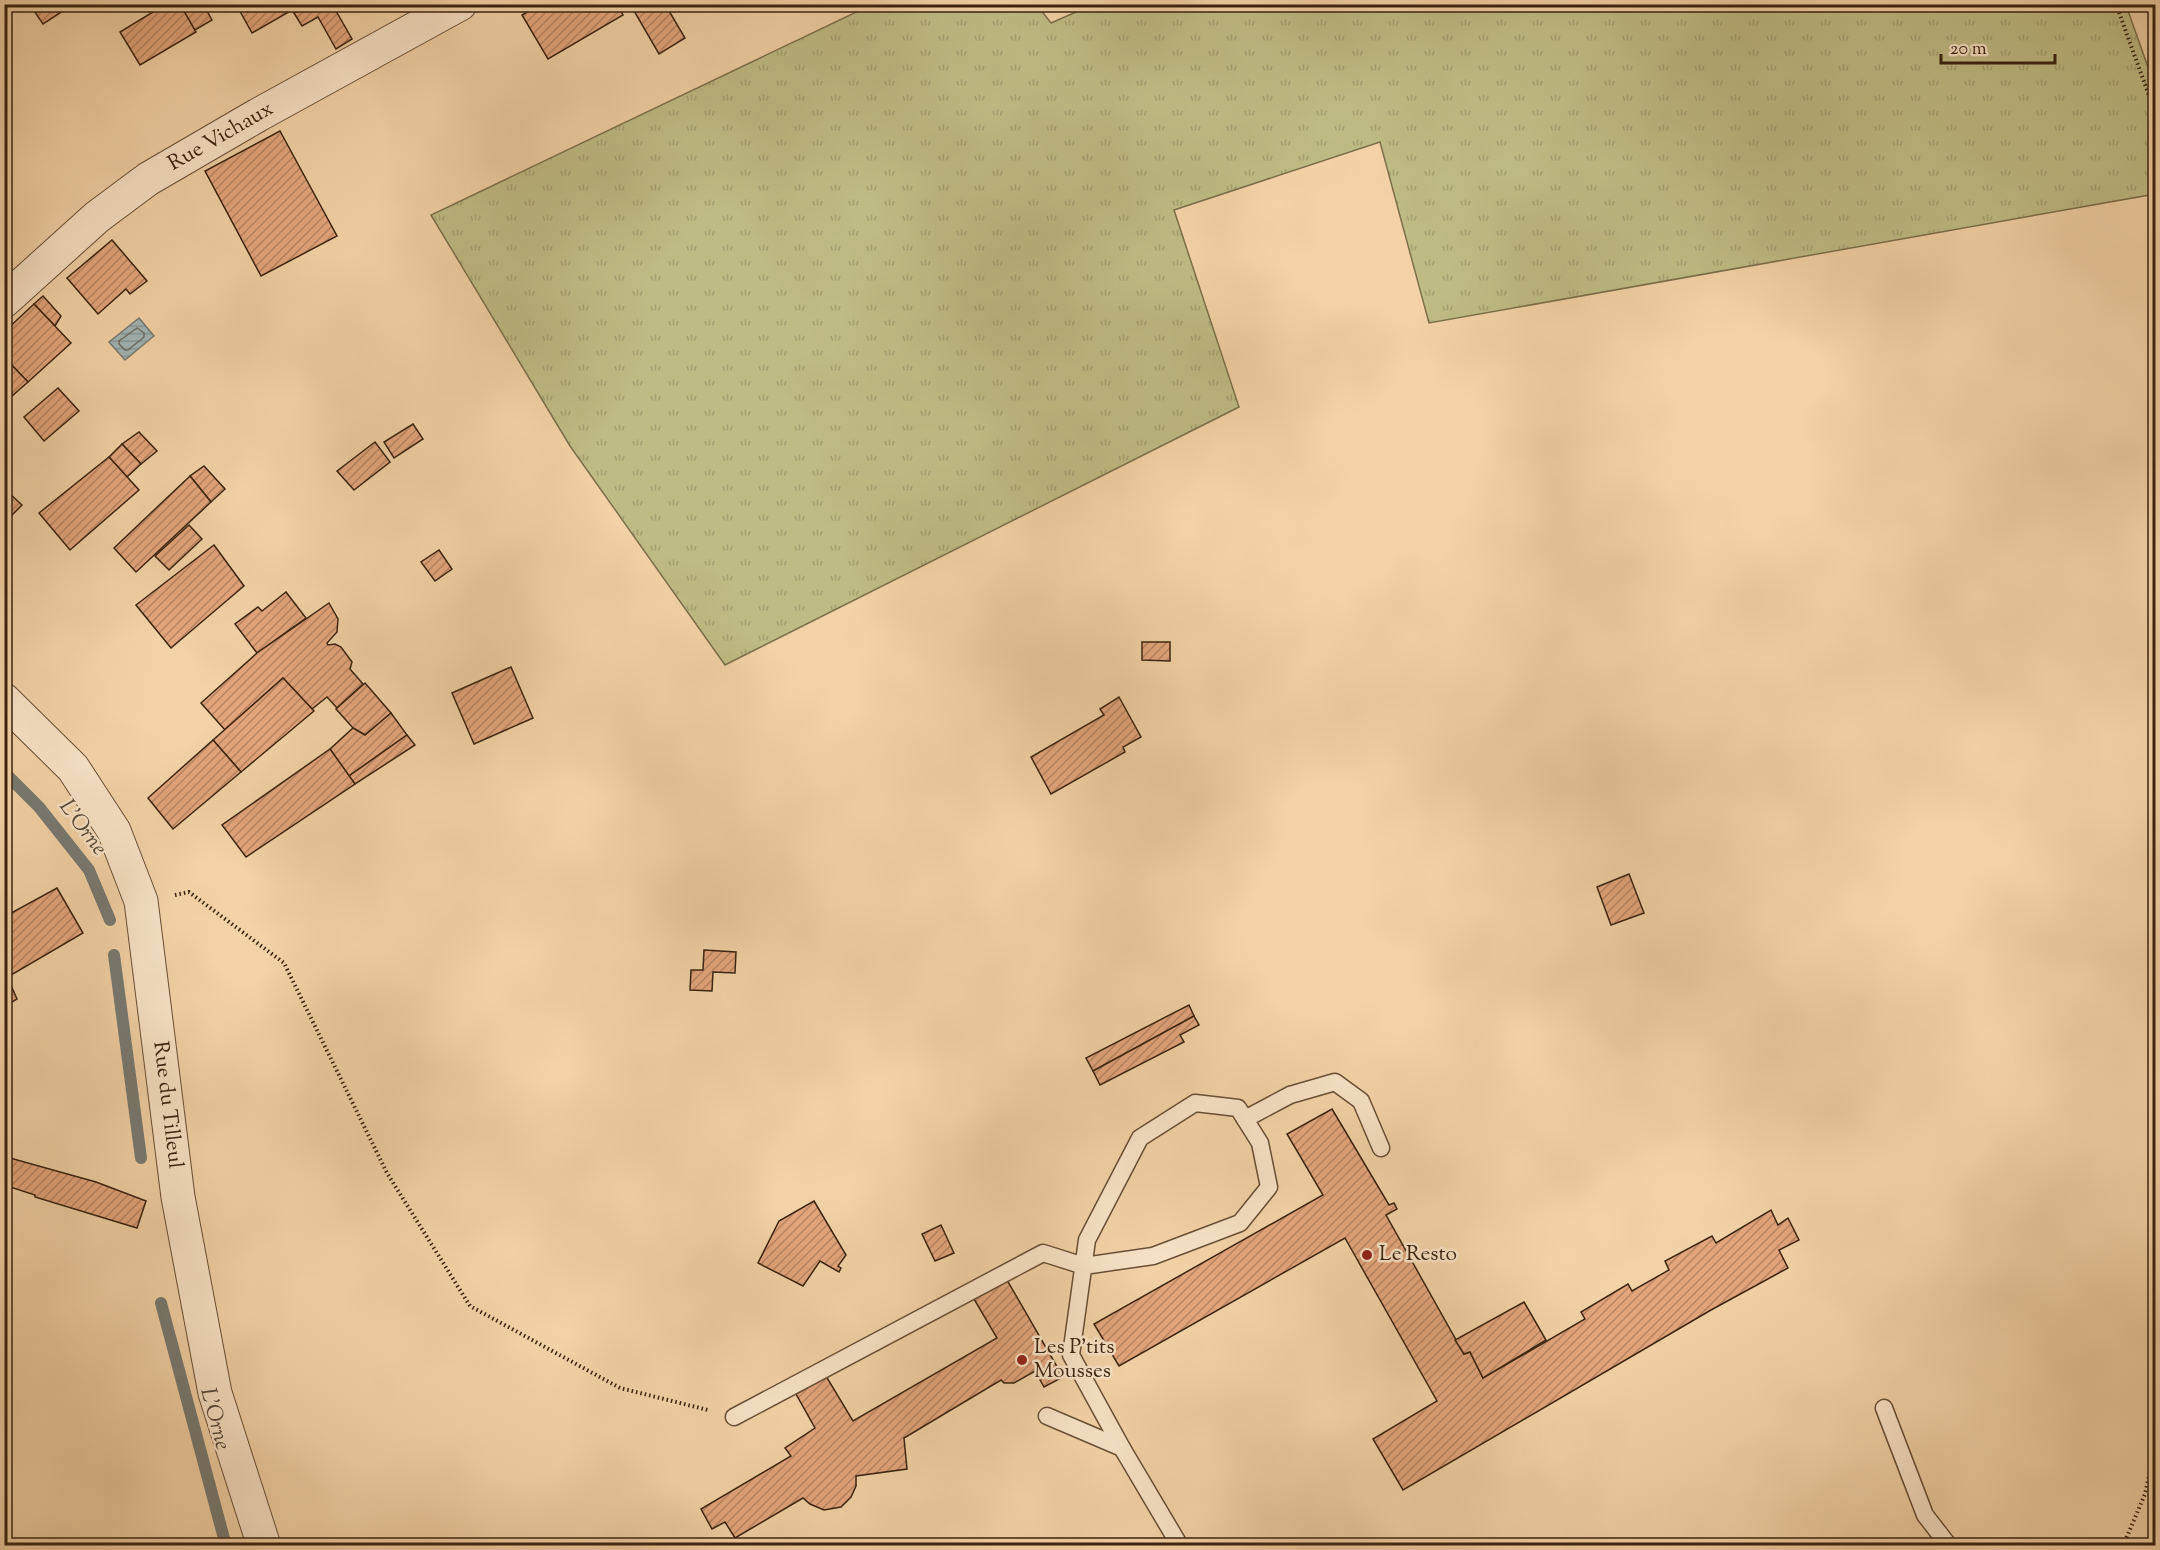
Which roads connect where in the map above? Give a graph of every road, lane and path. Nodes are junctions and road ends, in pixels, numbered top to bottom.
1 (460, 4) edge
2 (2116, 4) edge
3 (2156, 115) edge
4 (4, 301) edge
5 (4, 700) edge
6 (189, 892) dead end
7 (1245, 1119) junction
8 (1381, 1148) dead end
9 (1084, 1266) junction
10 (1884, 1408) dead end
11 (1047, 1416) dead end
12 (734, 1417) joint
13 (2156, 1445) edge
14 (1122, 1448) junction
15 (264, 1545) edge
16 (1180, 1545) edge
17 (1949, 1545) edge
18 (2123, 1545) edge

1 - 4 street, Rue Vichaux
2 - 3 path
5 - 15 street, Rue du Tilleul
6 - 12 path
7 - 8 lane
7 - 9 lane
7 - 9 lane
9 - 12 lane
9 - 14 lane
10 - 17 lane
11 - 14 lane
13 - 18 path
14 - 16 lane

